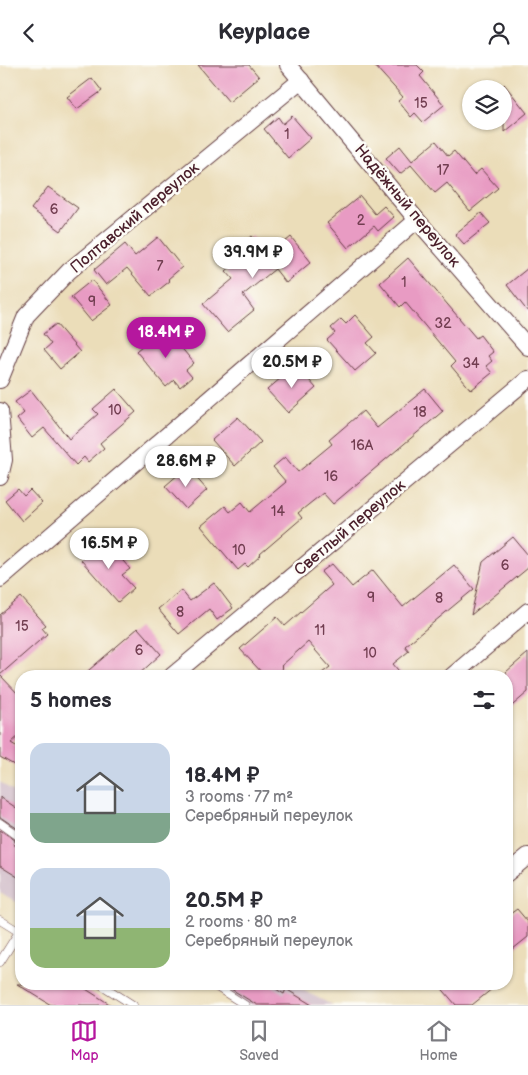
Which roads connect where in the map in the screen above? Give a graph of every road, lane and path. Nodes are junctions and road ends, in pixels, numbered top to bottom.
1 (288, 65) edge
2 (301, 80) junction
3 (417, 219) junction
4 (528, 347) edge
5 (528, 379) edge
6 (0, 380) edge
7 (0, 411) edge
8 (0, 477) edge
9 (0, 579) edge
10 (528, 611) edge
11 (179, 670) edge
12 (459, 670) edge
13 (0, 823) edge
14 (15, 834) edge
15 (528, 856) edge
16 (513, 868) edge
17 (0, 920) edge
18 (15, 930) edge
19 (15, 940) edge
20 (0, 962) edge
21 (110, 990) edge
22 (221, 990) edge
23 (134, 1005) edge
24 (245, 1005) edge

1 - 2 street, Надёжный переулок
2 - 3 street, Надёжный переулок
2 - 6 street, Полтавский переулок
3 - 4 street, Надёжный переулок
3 - 9 street
5 - 11 street, Светлый переулок
7 - 8 street
10 - 12 street
13 - 14 lane
15 - 16 street
17 - 18 lane
19 - 20 lane
21 - 23 lane
22 - 24 lane

